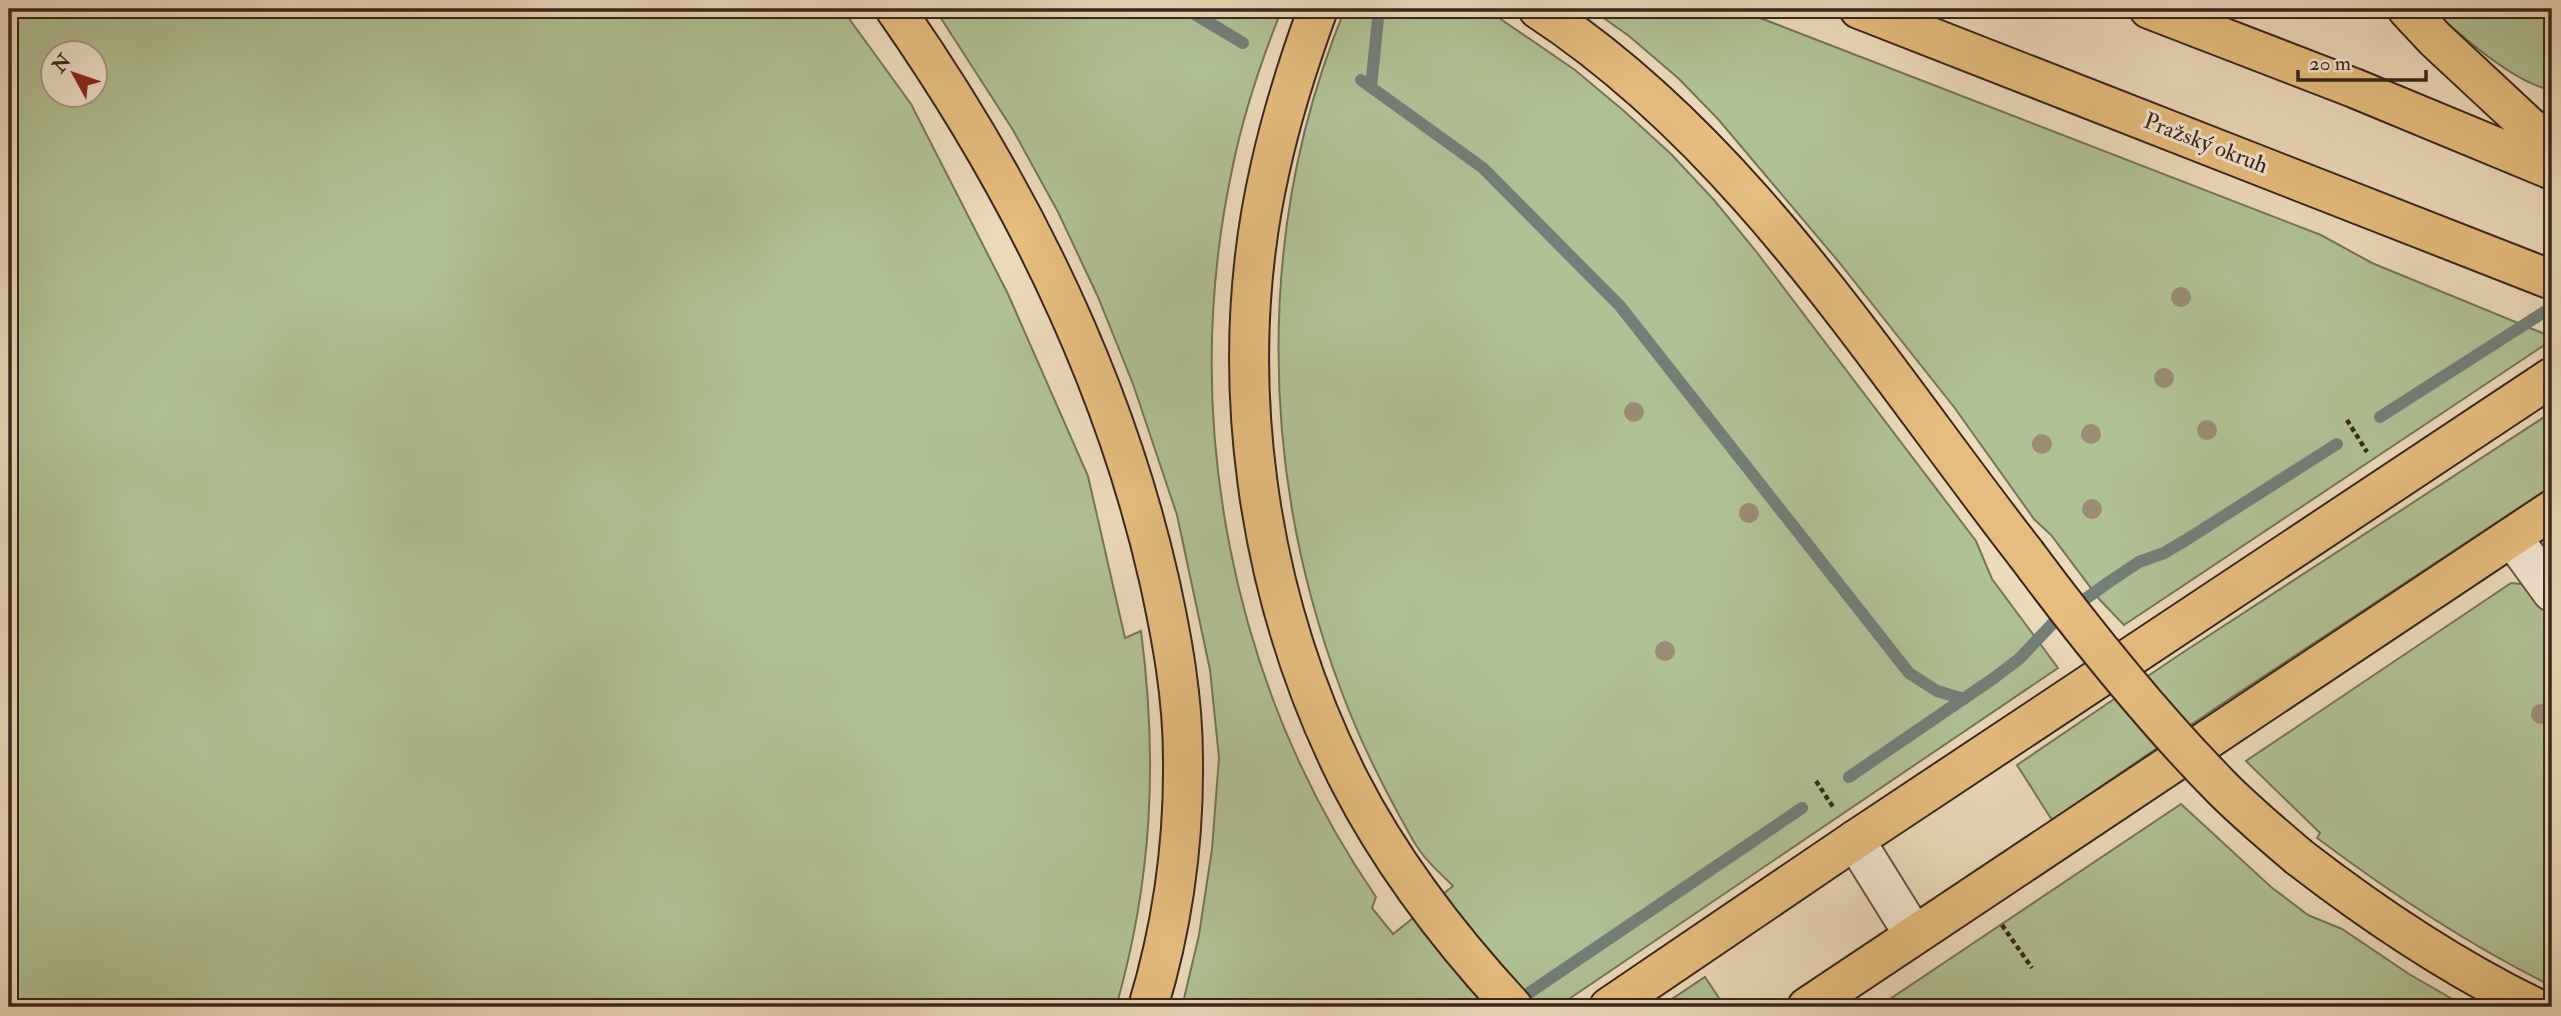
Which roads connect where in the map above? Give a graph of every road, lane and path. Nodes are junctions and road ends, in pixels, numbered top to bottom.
1 (895, 9) edge
2 (1318, 9) edge
3 (1538, 9) edge
4 (1859, 9) edge
5 (2149, 9) edge
6 (2407, 9) edge
7 (2544, 155) edge
8 (2552, 280) edge
9 (2552, 377) edge
10 (2552, 510) edge
11 (2512, 537) junction
12 (2552, 592) edge
13 (1855, 840) junction
14 (1979, 892) junction
15 (1914, 935) junction
16 (2032, 968) dead end
17 (1148, 1007) edge
18 (1513, 1007) edge
19 (1609, 1007) edge
20 (1807, 1007) edge
21 (2535, 1007) edge

1 - 17 main road
2 - 18 main road
3 - 21 main road, bridge
4 - 8 main road, Pražský okruh
5 - 7 main road
6 - 7 main road
9 - 13 main road
10 - 11 main road
11 - 12 lane
11 - 14 main road
13 - 15 lane
13 - 19 main road
14 - 15 main road
14 - 16 path
15 - 20 main road

